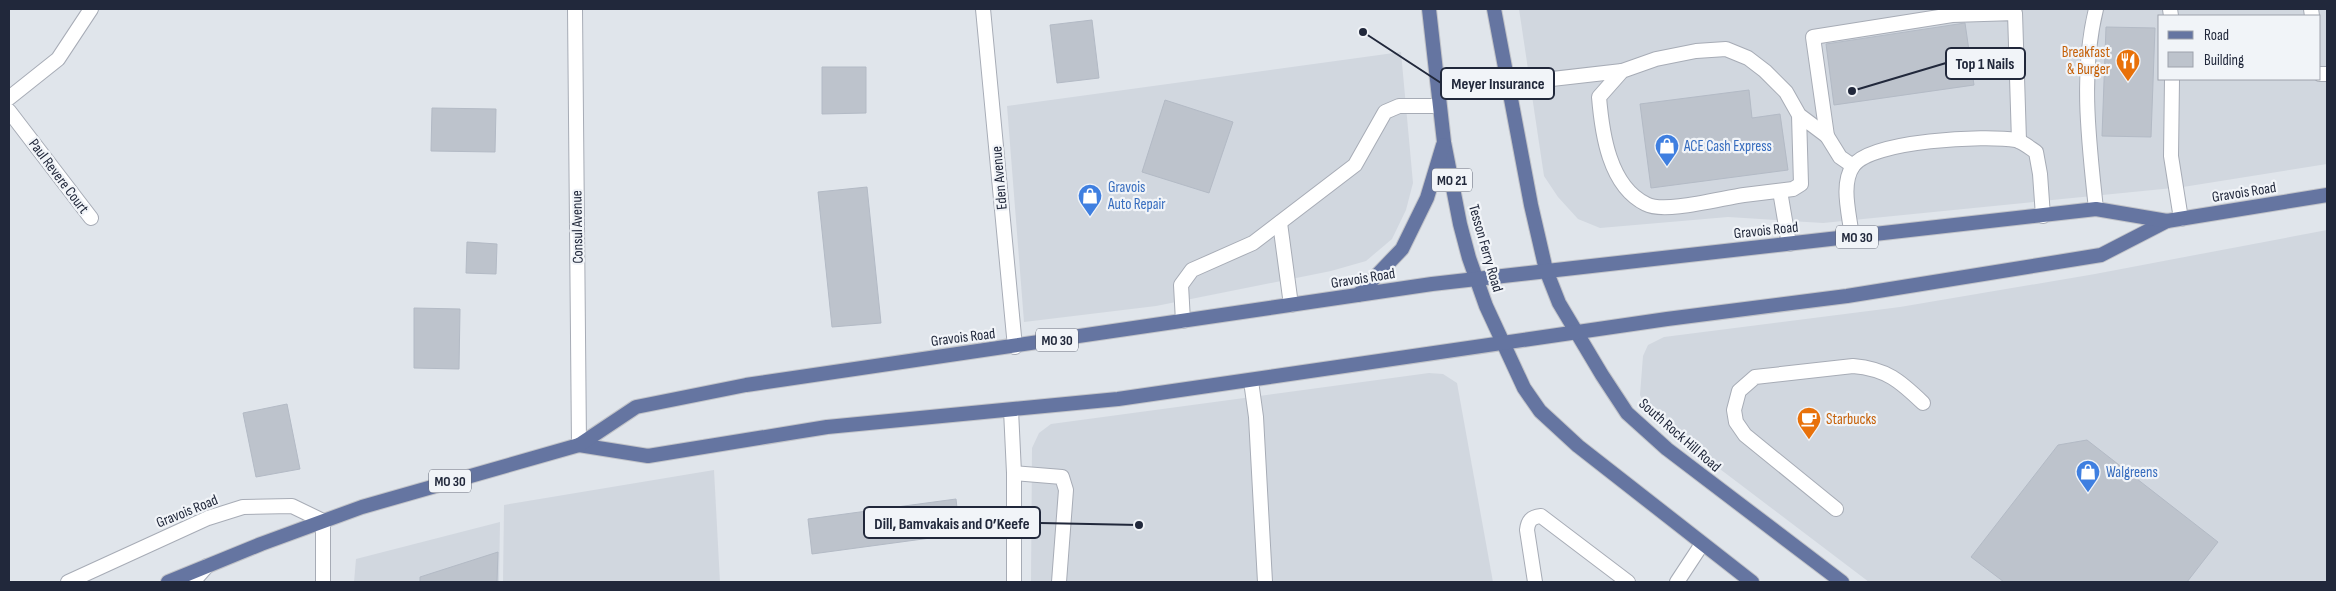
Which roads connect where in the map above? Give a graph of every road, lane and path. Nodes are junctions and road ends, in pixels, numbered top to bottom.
1 (91, 9) edge
2 (575, 9) edge
3 (983, 9) edge
4 (1429, 9) edge
5 (1494, 9) edge
6 (2096, 9) edge
7 (1622, 71) junction
8 (2172, 80) edge
9 (1508, 84) junction
10 (9, 98) edge
11 (1439, 106) junction
12 (9, 111) edge
13 (1799, 115) junction
14 (1827, 136) junction
15 (2019, 141) junction
16 (1444, 142) junction
17 (1853, 166) junction
18 (1780, 191) junction
19 (2327, 195) edge
20 (2096, 209) junction
21 (2043, 216) junction
22 (91, 218) dead end
23 (2174, 220) junction
24 (1280, 223) junction
25 (1852, 238) junction
26 (1789, 244) junction
27 (1546, 270) junction
28 (1476, 278) junction
29 (1358, 295) junction
30 (1291, 305) junction
31 (1184, 321) junction
32 (1577, 333) junction
33 (1503, 344) junction
34 (1015, 346) junction
35 (1251, 381) junction
36 (1923, 403) dead end
37 (1011, 410) junction
38 (579, 445) junction
39 (1014, 473) junction
40 (1836, 508) dead end
41 (323, 521) junction
42 (1702, 544) junction
43 (207, 566) junction
44 (68, 582) edge
45 (168, 582) edge
46 (193, 582) edge
47 (322, 582) edge
48 (1014, 582) edge
49 (1059, 582) edge
50 (1265, 582) edge
51 (1535, 582) edge
52 (1628, 582) edge
53 (1678, 582) edge
54 (1752, 582) edge
55 (1842, 582) edge

1 - 10 street
2 - 38 street, Consul Avenue
3 - 34 street, Eden Avenue
4 - 11 main road, Tesson Ferry Road / MO 21
5 - 9 main road
6 - 20 street
7 - 9 street
7 - 13 street
7 - 18 street
8 - 23 street
9 - 27 main road
11 - 16 main road, Tesson Ferry Road / MO 21
11 - 24 street
12 - 22 street, Paul Revere Court
13 - 14 street
13 - 18 street
14 - 15 street
14 - 17 street
15 - 17 street
15 - 21 street
16 - 28 main road, Tesson Ferry Road / MO 21
16 - 29 main road
17 - 25 street
18 - 26 street
19 - 23 main road, Gravois Road / MO 30
20 - 21 main road, Gravois Road / MO 30
20 - 23 main road, Gravois Road / MO 30
21 - 25 main road, Gravois Road / MO 30
23 - 32 main road, Gravois Road / MO 30
24 - 30 street
24 - 31 street
25 - 26 main road, Gravois Road / MO 30
26 - 27 main road, Gravois Road / MO 30
27 - 28 main road, Gravois Road / MO 30
27 - 32 main road, South Rock Hill Road
28 - 29 main road, Gravois Road / MO 30
28 - 33 main road, Tesson Ferry Road / MO 21
29 - 30 main road, Gravois Road / MO 30
30 - 31 main road, Gravois Road / MO 30
31 - 34 main road, Gravois Road / MO 30
32 - 33 main road, Gravois Road / MO 30
32 - 55 main road, South Rock Hill Road
33 - 35 main road, Gravois Road / MO 30
33 - 42 main road
34 - 38 main road, Gravois Road / MO 30
35 - 37 main road, Gravois Road / MO 30
35 - 50 street
36 - 40 street
37 - 38 main road, Gravois Road / MO 30
37 - 39 street
38 - 41 main road, Gravois Road / MO 30
39 - 48 street
39 - 49 street
41 - 43 main road, Gravois Road / MO 30
41 - 44 street, Gravois Road
41 - 47 street
42 - 53 street
42 - 54 main road
43 - 45 main road, Gravois Road / MO 30
43 - 46 street, Gravois Road
51 - 52 street

